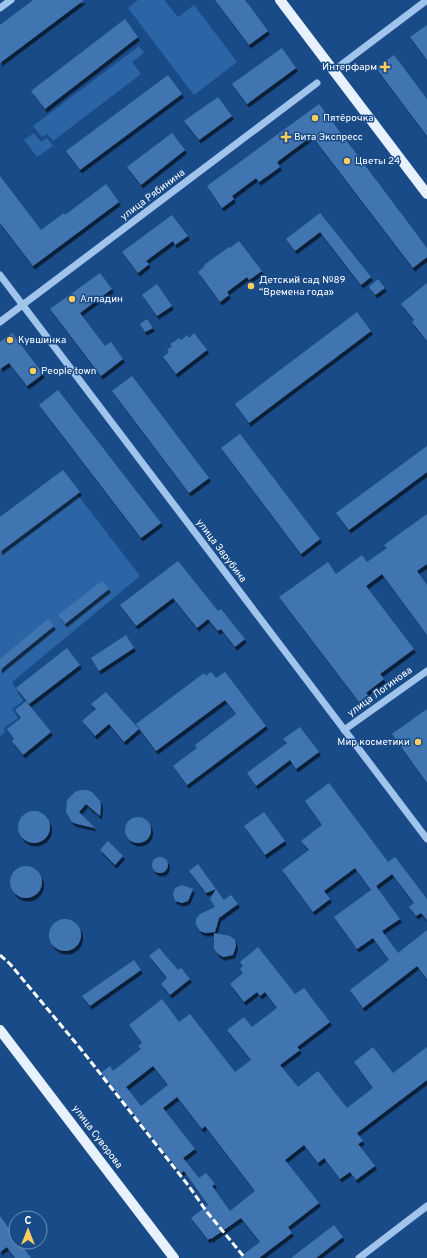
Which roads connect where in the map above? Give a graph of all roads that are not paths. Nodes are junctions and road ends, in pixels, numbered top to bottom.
1 (10, 0) edge
2 (280, 0) edge
3 (427, 0) edge
4 (0, 8) edge
5 (333, 71) junction
6 (317, 83) dead end
7 (427, 194) edge
8 (0, 275) edge
9 (23, 305) junction
10 (0, 322) edge
11 (427, 671) edge
12 (344, 730) junction
13 (427, 839) edge
14 (0, 1030) edge
15 (427, 1206) edge
16 (174, 1258) edge
17 (359, 1258) edge

1 - 4 street
2 - 5 main road
3 - 5 street
5 - 7 main road
6 - 9 street, улица Рябинина
8 - 9 street, улица Зарубина
9 - 10 street, улица Рябинина
9 - 12 street, улица Зарубина
11 - 12 street, улица Логинова
12 - 13 street, улица Зарубина
14 - 16 main road, улица Суворова
15 - 17 street

